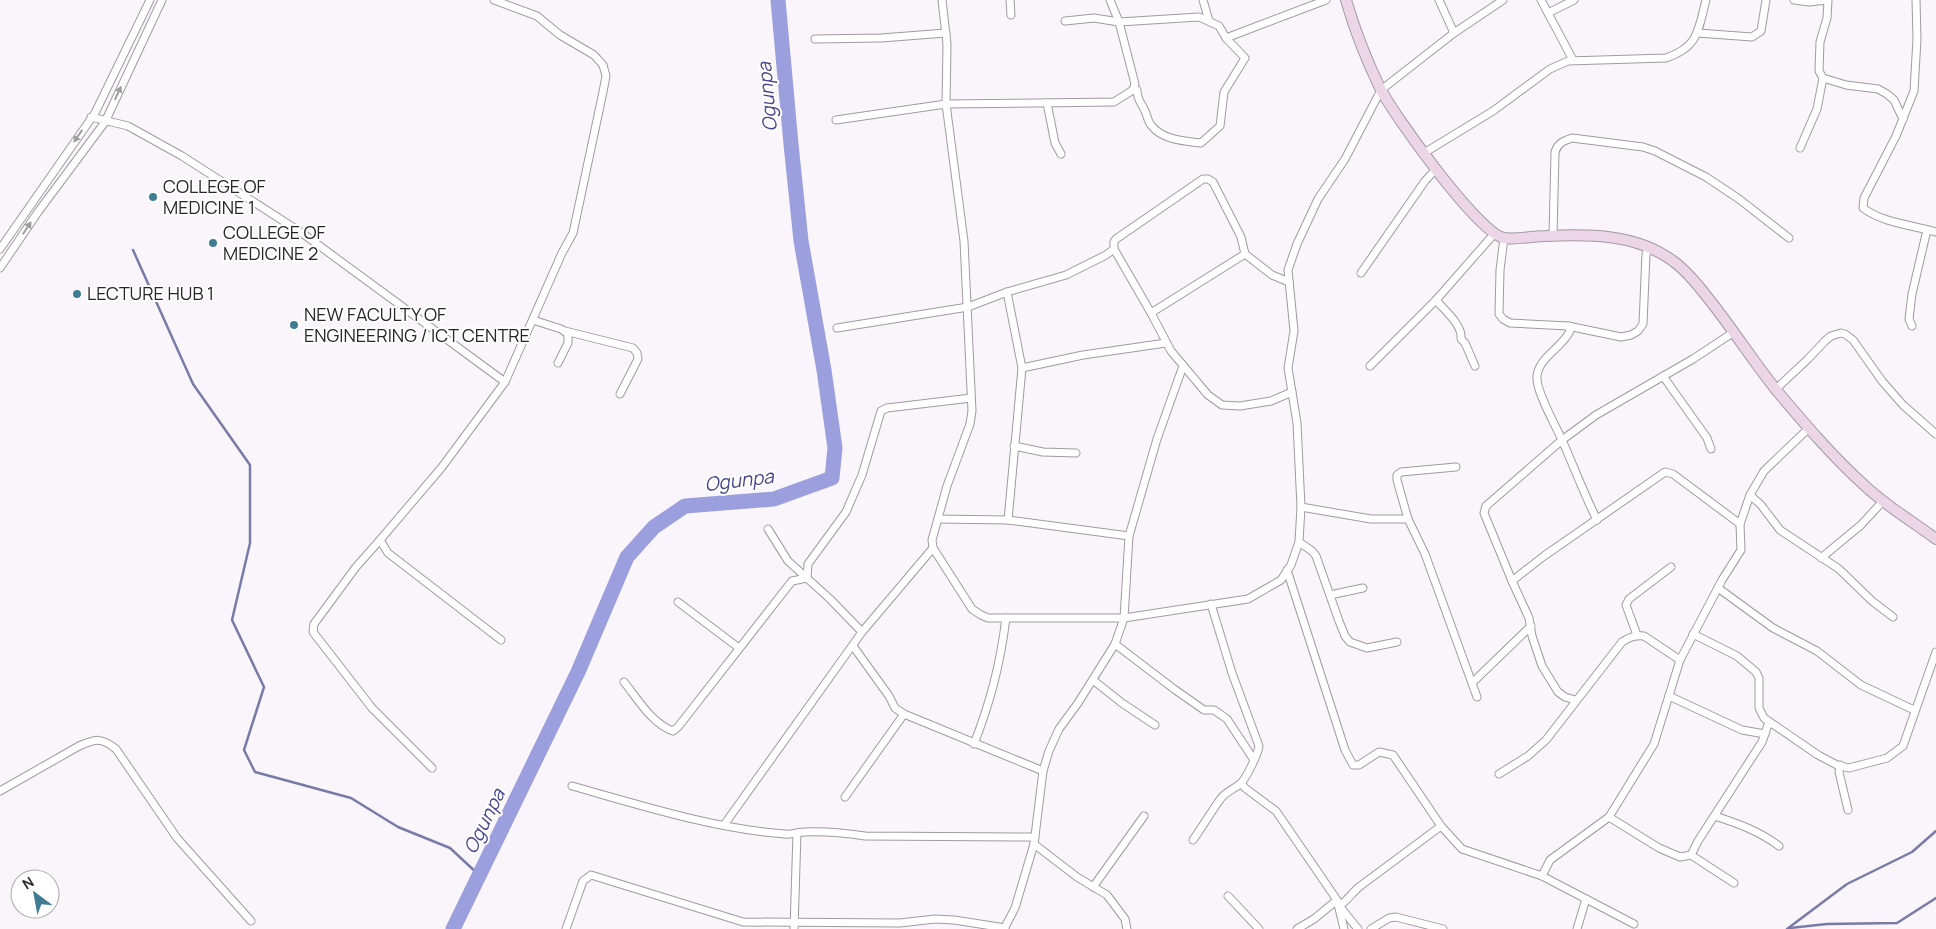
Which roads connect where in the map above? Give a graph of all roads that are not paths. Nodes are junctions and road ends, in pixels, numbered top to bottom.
1 (150, 0) edge
2 (162, 0) edge
3 (494, 0) edge
4 (942, 0) edge
5 (1010, 0) edge
6 (1110, 0) edge
7 (1203, 0) edge
8 (1326, 0) edge
9 (1346, 0) edge
10 (1439, 0) edge
11 (1502, 0) edge
12 (1541, 0) edge
13 (1574, 0) edge
14 (1706, 0) edge
15 (1766, 0) edge
16 (1794, 0) edge
17 (1827, 0) edge
18 (1916, 0) edge
19 (1548, 13) junction
20 (1011, 15) dead end
21 (1065, 21) dead end
22 (1208, 21) junction
23 (1119, 22) junction
24 (946, 33) junction
25 (1454, 33) junction
26 (1698, 33) junction
27 (1226, 38) junction
28 (816, 39) dead end
29 (1573, 60) junction
30 (1823, 78) junction
31 (1133, 90) junction
32 (1381, 90) junction
33 (1894, 100) junction
34 (1911, 102) junction
35 (1047, 103) junction
36 (946, 104) junction
37 (91, 117) junction
38 (1903, 119) junction
39 (836, 120) dead end
40 (105, 122) junction
41 (1800, 148) dead end
42 (1424, 153) junction
43 (1061, 154) dead end
44 (1436, 168) junction
45 (1927, 230) junction
46 (1936, 232) edge
47 (1499, 236) junction
48 (1553, 236) junction
49 (1789, 238) dead end
50 (1649, 246) junction
51 (0, 249) edge
52 (1114, 249) junction
53 (1245, 254) junction
54 (0, 268) edge
55 (1361, 273) dead end
56 (1289, 282) junction
57 (1007, 292) junction
58 (1436, 300) junction
59 (968, 307) junction
60 (1151, 313) junction
61 (533, 320) junction
62 (1568, 326) junction
63 (1912, 326) dead end
64 (837, 328) dead end
65 (565, 331) junction
66 (1734, 332) junction
67 (1166, 343) junction
68 (558, 363) dead end
69 (1183, 366) junction
70 (1370, 366) dead end
71 (1475, 366) dead end
72 (1022, 368) junction
73 (1663, 376) junction
74 (505, 382) junction
75 (1776, 389) junction
76 (1292, 392) junction
77 (620, 394) dead end
78 (971, 398) junction
79 (1808, 428) junction
80 (1936, 434) edge
81 (1562, 440) junction
82 (1014, 446) junction
83 (1711, 449) dead end
84 (1076, 453) dead end
85 (1456, 467) dead end
86 (1750, 495) junction
87 (1883, 501) junction
88 (1301, 507) junction
89 (938, 519) junction
90 (1408, 519) junction
91 (1008, 520) junction
92 (1597, 520) junction
93 (1740, 524) junction
94 (768, 529) dead end
95 (1129, 536) junction
96 (1936, 539) edge
97 (380, 540) junction
98 (1298, 542) junction
99 (933, 548) junction
100 (1821, 558) junction
101 (1671, 567) dead end
102 (1287, 570) junction
103 (807, 578) junction
104 (1512, 581) junction
105 (1363, 588) dead end
106 (1718, 588) junction
107 (1330, 595) junction
108 (678, 602) dead end
109 (1211, 604) junction
110 (1893, 617) dead end
111 (1006, 618) junction
112 (1124, 618) junction
113 (1531, 626) junction
114 (862, 632) junction
115 (1693, 634) junction
116 (1637, 635) junction
117 (501, 640) dead end
118 (1396, 642) dead end
119 (1115, 644) junction
120 (853, 646) junction
121 (739, 648) junction
122 (1936, 652) edge
123 (1680, 660) junction
124 (1093, 680) junction
125 (624, 682) dead end
126 (1472, 683) junction
127 (1669, 696) junction
128 (1477, 697) dead end
129 (1576, 700) junction
130 (1914, 710) junction
131 (904, 714) junction
132 (1769, 722) junction
133 (1155, 725) dead end
134 (1765, 734) junction
135 (974, 744) junction
136 (1254, 760) junction
137 (1840, 765) junction
138 (432, 768) dead end
139 (1043, 771) junction
140 (1498, 774) dead end
141 (1241, 783) junction
142 (572, 786) dead end
143 (0, 791) edge
144 (845, 797) dead end
145 (1848, 810) dead end
146 (1144, 816) dead end
147 (1715, 816) junction
148 (1609, 817) junction
149 (724, 825) junction
150 (1441, 826) junction
151 (797, 833) junction
152 (1193, 840) dead end
153 (1035, 841) junction
154 (1779, 846) dead end
155 (1692, 855) junction
156 (1542, 876) junction
157 (1734, 883) dead end
158 (1093, 887) junction
159 (1228, 896) dead end
160 (1586, 899) junction
161 (1338, 903) junction
162 (251, 921) dead end
163 (1634, 924) dead end
164 (748, 926) edge
165 (794, 926) edge
166 (566, 929) edge
167 (1004, 929) edge
168 (1127, 929) edge
169 (1259, 929) edge
170 (1297, 929) edge
171 (1344, 929) edge
172 (1358, 929) edge
173 (1371, 929) edge
174 (1443, 929) edge
175 (1577, 929) edge

1 - 37 street
40 -> 2 street
3 - 61 street
4 - 24 street
5 - 20 street
6 - 23 street
7 - 22 street
8 - 27 street
9 - 32 street
10 - 25 street
11 - 25 street
12 - 19 street
13 - 19 street
14 - 26 street
15 - 26 street
16 - 17 street
17 - 30 street
18 - 34 street
19 - 29 street
21 - 23 street
22 - 23 street
22 - 27 street
23 - 31 street
24 - 28 street
24 - 36 street
25 - 32 street
26 - 29 street
27 - 31 street
29 - 42 street
30 - 33 street
30 - 41 street
31 - 35 street
32 - 42 street
32 - 56 street
33 - 34 street
33 - 38 street
34 - 38 street
35 - 36 street
35 - 43 street
36 - 39 street
36 - 59 street
37 - 40 street
37 -> 51 street
38 - 45 street
54 -> 40 street
40 - 74 street
42 - 44 street
44 - 47 street
44 - 55 street
45 - 46 street
45 - 63 street
47 - 48 street
47 - 58 street
47 - 62 street
48 - 49 street
48 - 50 street
50 - 62 street
50 - 66 street
52 - 53 street
52 - 57 street
52 - 60 street
53 - 56 street
53 - 60 street
56 - 76 street
57 - 59 street
57 - 72 street
58 - 70 street
58 - 71 street
59 - 64 street
59 - 78 street
60 - 67 street
61 - 65 street
61 - 74 street
62 - 81 street
65 - 68 street
65 - 77 street
66 - 73 street
66 - 75 street
67 - 69 street
67 - 72 street
69 - 76 street
69 - 95 street
72 - 82 street
73 - 81 street
73 - 83 street
74 - 97 street
75 - 79 street
75 - 80 street
76 - 88 street
78 - 89 street
78 - 103 street
79 - 86 street
79 - 87 street
81 - 92 street
81 - 104 street
82 - 84 street
82 - 91 street
85 - 90 street
86 - 93 street
86 - 100 street
87 - 96 street
87 - 100 street
88 - 90 street
88 - 98 street
89 - 91 street
89 - 99 street
90 - 126 street
91 - 95 street
92 - 93 street
92 - 104 street
93 - 106 street
94 - 103 street
95 - 112 street
97 - 117 street
97 - 138 street
98 - 102 street
98 - 107 street
99 - 111 street
99 - 114 street
100 - 110 street
101 - 116 street
102 - 109 street
102 - 150 street
103 - 114 street
103 - 121 street
104 - 113 street
105 - 107 street
106 - 115 street
106 - 130 street
107 - 118 street
108 - 121 street
109 - 112 street
109 - 136 street
111 - 112 street
111 - 135 street
112 - 119 street
113 - 126 street
113 - 129 street
114 - 120 street
115 - 123 street
115 - 132 street
116 - 123 street
116 - 129 street
119 - 124 street
119 - 136 street
120 - 131 street
120 - 149 street
121 - 125 street
122 - 130 street
123 - 127 street
124 - 133 street
124 - 139 street
126 - 128 street
127 - 134 street
127 - 148 street
129 - 140 street
130 - 137 street
131 - 135 street
131 - 144 street
132 - 134 street
132 - 137 street
134 - 147 street
135 - 139 street
136 - 141 street
137 - 145 street
139 - 153 street
141 - 152 street
141 - 161 street
142 - 149 street
143 - 162 street
146 - 158 street
147 - 154 street
147 - 155 street
148 - 155 street
148 - 156 street
149 - 151 street
150 - 156 street
150 - 161 street
151 - 153 street
151 - 165 street
153 - 158 street
153 - 167 street
155 - 157 street
156 - 160 street
158 - 168 street
159 - 169 street
160 - 163 street
160 - 175 street
161 - 170 street
161 - 171 street
161 - 172 street
164 - 165 street
164 - 166 street
165 - 167 street
173 - 174 street

